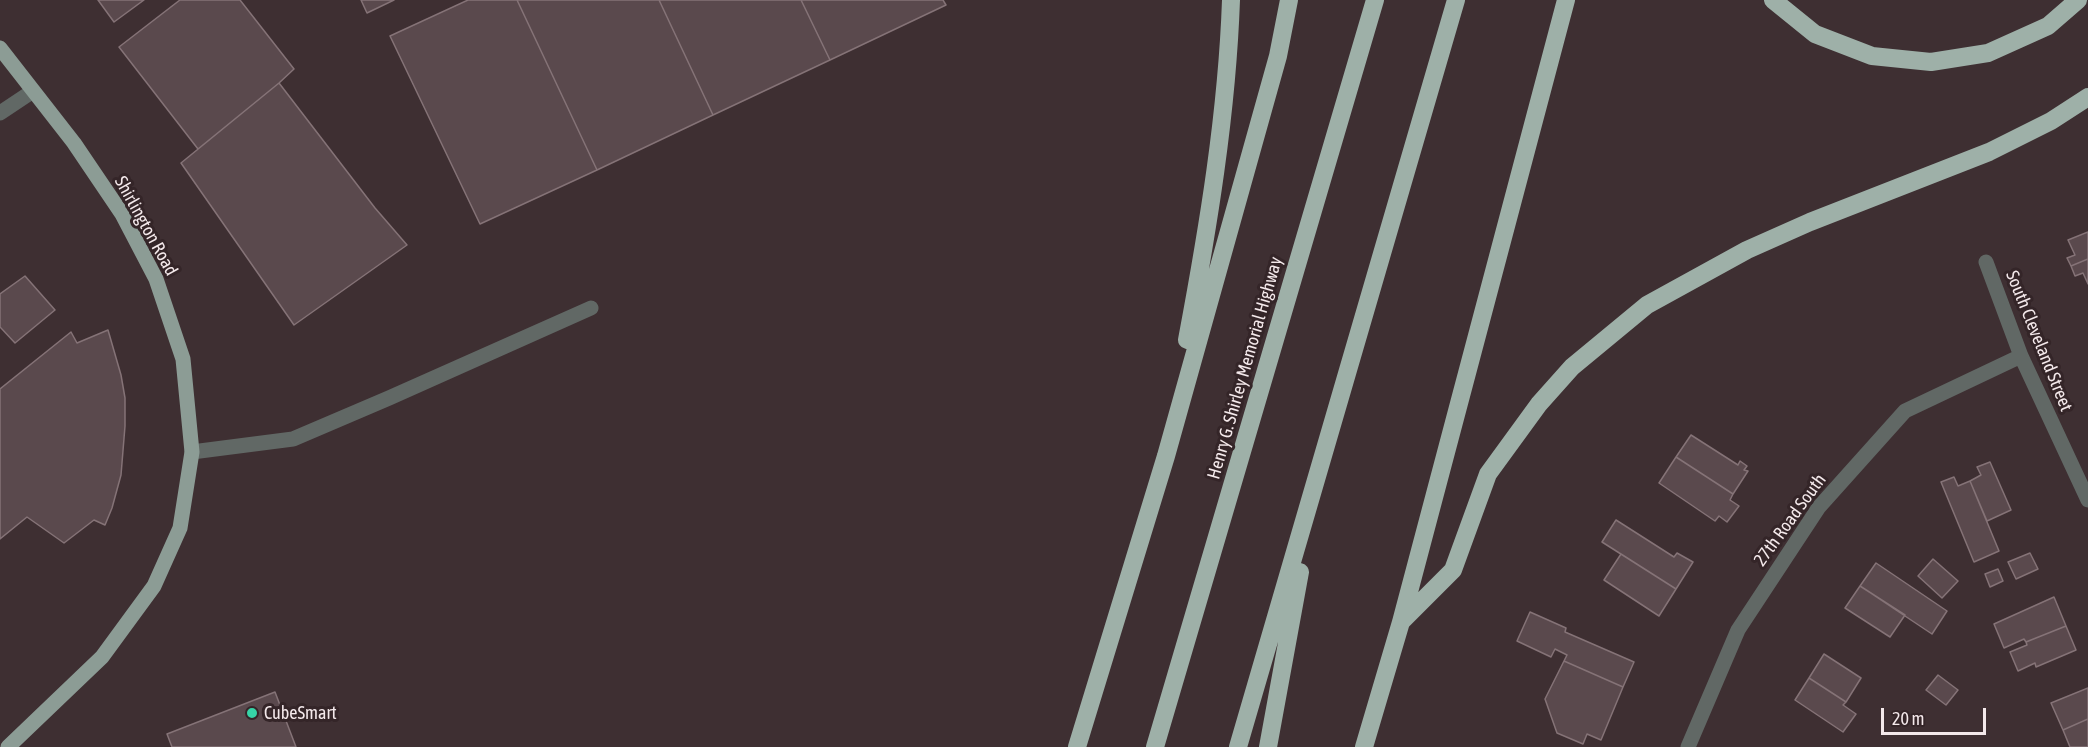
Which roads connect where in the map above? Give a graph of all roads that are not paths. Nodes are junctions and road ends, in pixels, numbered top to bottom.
1 (1231, 0) edge
2 (1289, 0) edge
3 (1375, 0) edge
4 (1456, 0) edge
5 (1566, 0) edge
6 (1773, 0) edge
7 (2078, 0) edge
8 (0, 48) edge
9 (33, 91) junction
10 (2088, 97) edge
11 (0, 113) edge
12 (1986, 262) dead end
13 (591, 308) dead end
14 (2020, 356) junction
15 (192, 452) junction
16 (1166, 456) junction
17 (1318, 476) junction
18 (2088, 500) edge
19 (1401, 622) junction
20 (8, 747) edge
21 (1077, 747) edge
22 (1155, 747) edge
23 (1238, 747) edge
24 (1268, 747) edge
25 (1364, 747) edge
26 (1688, 747) edge

1 - 16 highway
2 - 16 highway
3 - 22 highway, Henry G. Shirley Memorial Highway
4 - 17 highway
5 - 19 highway
6 - 7 highway
8 - 9 main road, Shirlington Road
9 - 11 street
9 - 15 main road, Shirlington Road
10 - 19 highway
12 - 14 street, South Cleveland Street
13 - 15 street
14 - 18 street, South Cleveland Street
14 - 26 street, 27th Road South
15 - 20 main road, Shirlington Road
16 - 21 highway
17 - 23 highway
17 - 24 highway
19 - 25 highway

